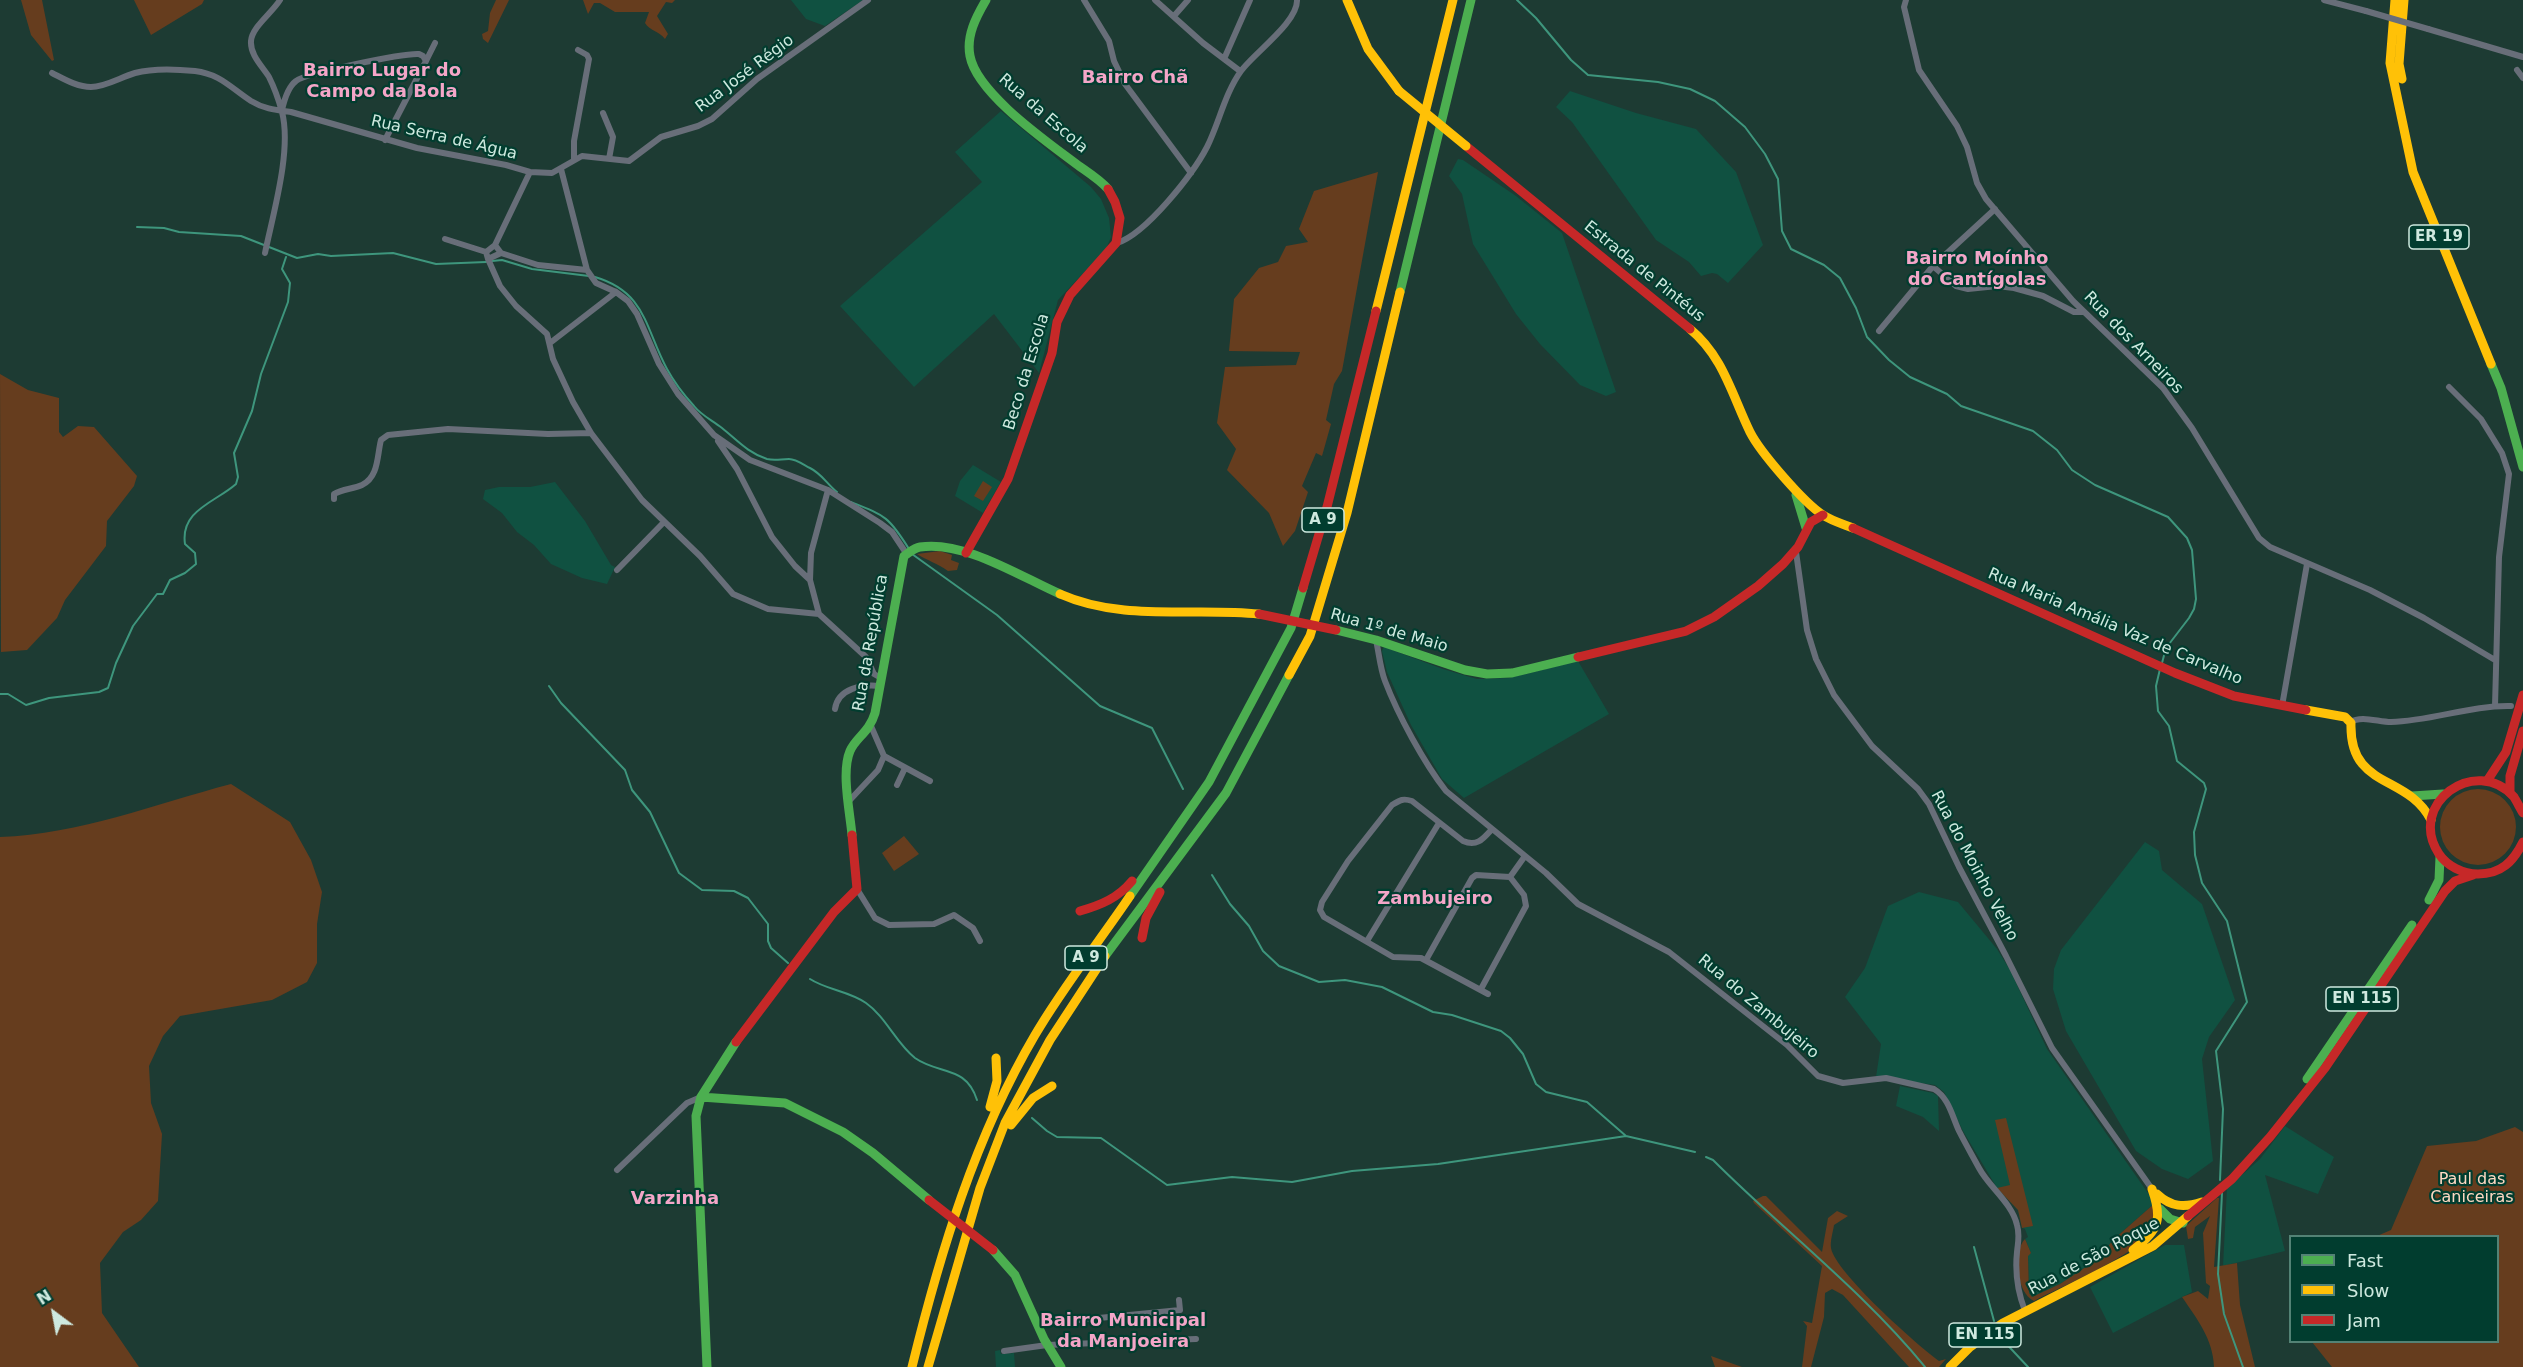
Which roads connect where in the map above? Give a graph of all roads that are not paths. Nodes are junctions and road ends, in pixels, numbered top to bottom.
1 (280, 0) edge
2 (868, 0) edge
3 (986, 0) edge
4 (1084, 0) edge
5 (1155, 0) edge
6 (1188, 0) edge
7 (1250, 0) edge
8 (1298, 0) edge
9 (1347, 0) edge
10 (1454, 0) edge
11 (1906, 0) edge
12 (2324, 0) edge
13 (2395, 0) edge
14 (2404, 0) edge
15 (1470, 3) edge
16 (1174, 16) junction
17 (435, 43) dead end
18 (578, 50) dead end
19 (2523, 57) edge
20 (1224, 59) junction
21 (426, 61) junction
22 (2517, 70) dead end
23 (1240, 71) junction
24 (52, 73) dead end
25 (2523, 78) edge
26 (282, 111) junction
27 (603, 113) dead end
28 (385, 140) junction
29 (574, 159) junction
30 (609, 159) junction
31 (561, 169) junction
32 (530, 172) junction
33 (1191, 173) junction
34 (1995, 209) junction
35 (445, 239) dead end
36 (1117, 243) junction
37 (495, 245) junction
38 (265, 253) dead end
39 (501, 253) junction
40 (487, 258) junction
41 (1933, 266) junction
42 (590, 274) junction
43 (616, 292) junction
44 (2085, 312) junction
45 (1879, 331) dead end
46 (550, 343) junction
47 (2449, 387) dead end
48 (591, 433) junction
49 (714, 435) junction
50 (2523, 437) edge
51 (2523, 467) edge
52 (1793, 488) junction
53 (828, 490) junction
54 (334, 499) dead end
55 (1823, 515) junction
56 (664, 522) junction
57 (1806, 528) junction
58 (1796, 552) junction
59 (906, 553) junction
60 (966, 553) junction
61 (2307, 564) junction
62 (617, 570) dead end
63 (810, 580) junction
64 (819, 614) junction
65 (1376, 640) junction
66 (2495, 660) junction
67 (880, 682) junction
68 (2523, 695) edge
69 (2495, 706) junction
70 (2511, 706) dead end
71 (2282, 707) junction
72 (835, 709) dead end
73 (2350, 722) junction
74 (871, 726) junction
75 (2523, 731) edge
76 (884, 756) junction
77 (905, 768) junction
78 (930, 781) dead end
79 (2487, 781) junction
80 (897, 785) dead end
81 (2510, 792) junction
82 (2443, 794) junction
83 (2412, 796) junction
84 (849, 801) junction
85 (2521, 804) edge
86 (2523, 813) edge
87 (2432, 820) junction
88 (1439, 823) junction
89 (1492, 829) junction
90 (1172, 835) junction
91 (2523, 842) edge
92 (1182, 851) junction
93 (1525, 856) junction
94 (2440, 857) junction
95 (2473, 875) junction
96 (1510, 877) junction
97 (856, 889) junction
98 (1080, 911) dead end
99 (1142, 938) dead end
100 (980, 941) dead end
101 (1367, 941) junction
102 (1426, 960) junction
103 (1481, 989) junction
104 (1488, 994) dead end
105 (996, 1058) dead end
106 (1052, 1086) dead end
107 (701, 1097) junction
108 (2270, 1137) junction
109 (992, 1156) junction
110 (975, 1158) junction
111 (616, 1170) dead end
112 (2152, 1189) junction
113 (2208, 1200) junction
114 (2160, 1209) junction
115 (2183, 1223) junction
116 (2124, 1260) junction
117 (1179, 1300) dead end
118 (2025, 1311) junction
119 (1038, 1324) junction
120 (1196, 1339) dead end
121 (1047, 1345) junction
122 (1004, 1351) dead end
123 (707, 1367) edge
124 (912, 1367) edge
125 (928, 1367) edge
126 (1060, 1367) edge
127 (1950, 1367) edge

1 - 26 street
2 - 30 street, Rua José Régio
3 - 36 main road, Rua da Escola
4 - 33 street
5 - 16 street
6 - 16 street
7 - 20 street
8 - 23 street
9 - 52 main road, Estrada de Pintéus, bridge
10 - 90 main road, A 9
11 - 34 street, Rua dos Arneiros
12 - 19 street, bridge
13 - 51 main road, ER 19
14 - 50 main road, ER 19
15 - 92 main road, A 9
16 - 20 street
17 - 21 street
18 - 29 street
20 - 23 street
21 - 26 street
21 - 28 street
22 - 25 street
23 - 33 street
24 - 26 street, Rua Serra de Água
26 - 28 street, Rua Serra de Água
26 - 38 street
27 - 30 street
28 - 32 street, Rua Serra de Água
29 - 30 street, Rua José Régio
29 - 31 street
31 - 32 street
31 - 42 street
32 - 37 street
33 - 36 street
34 - 41 street
34 - 44 street, Rua dos Arneiros
35 - 40 street
36 - 60 main road, Beco da Escola
37 - 39 street
37 - 40 street
39 - 40 street
39 - 42 street
40 - 46 street
41 - 44 street
41 - 45 street
42 - 43 street
43 - 46 street
43 - 49 street
44 - 61 street, Rua dos Arneiros
46 - 48 street
47 - 66 street
48 - 54 street
48 - 56 street
49 - 53 street
49 - 63 street
52 - 55 main road, Estrada de Pintéus
52 - 57 main road
53 - 59 street
53 - 63 street
55 - 57 main road, Rua 1º de Maio
55 - 71 main road, Rua Maria Amália Vaz de Carvalho
56 - 62 street
56 - 64 street
57 - 58 main road, Rua 1º de Maio
58 - 65 main road, Rua 1º de Maio
58 - 112 street, Rua do Moinho Velho
59 - 60 main road, Rua 1º de Maio
59 - 67 main road, Rua da República
60 - 65 main road, Rua 1º de Maio, bridge
61 - 66 street, Rua dos Arneiros
61 - 71 street
63 - 64 street
64 - 67 street
65 - 89 street, Rua do Zambujeiro
66 - 69 street
67 - 72 street
67 - 74 main road, Rua da República
68 - 79 main road
69 - 70 street, Rua Maria Amália Vaz de Carvalho
69 - 73 street, Rua Maria Amália Vaz de Carvalho
71 - 73 main road, Rua Maria Amália Vaz de Carvalho
73 - 83 main road
74 - 76 street
74 - 84 main road, Rua da República
75 - 81 main road
76 - 77 street
76 - 84 street
77 - 78 street
77 - 80 street
79 - 81 main road
79 - 82 main road
81 - 85 main road
82 - 83 main road
82 - 87 main road
83 - 87 main road
84 - 97 main road, Rua da República
85 - 86 main road
87 - 94 main road, Rua de São Roque
88 - 89 street
88 - 101 street
88 - 101 street
89 - 93 street, Rua do Zambujeiro
90 - 98 main road
90 - 110 main road, A 9
91 - 95 main road, Rua de São Roque
92 - 99 main road
92 - 109 main road, A 9
93 - 96 street
93 - 118 street, Rua do Zambujeiro
94 - 95 main road
94 - 108 main road, Rua de São Roque / EN 115
95 - 108 main road, Rua de São Roque / EN 115
96 - 102 street
96 - 103 street
97 - 100 street
97 - 107 main road
101 - 102 street
102 - 103 street
103 - 104 street
105 - 110 main road
106 - 109 main road
107 - 111 street
107 - 119 main road, bridge
107 - 123 main road
108 - 113 main road, Rua de São Roque / EN 115
109 - 125 main road, A 9
110 - 124 main road, A 9
112 - 113 main road
112 - 114 main road
113 - 115 main road, Rua de São Roque / EN 115
114 - 115 main road
114 - 116 main road
115 - 116 main road, Rua de São Roque / EN 115
116 - 118 main road, Rua de São Roque / EN 115
117 - 119 street
118 - 127 main road, Rua de São Roque / EN 115
119 - 121 main road
120 - 121 street
121 - 122 street
121 - 126 main road

